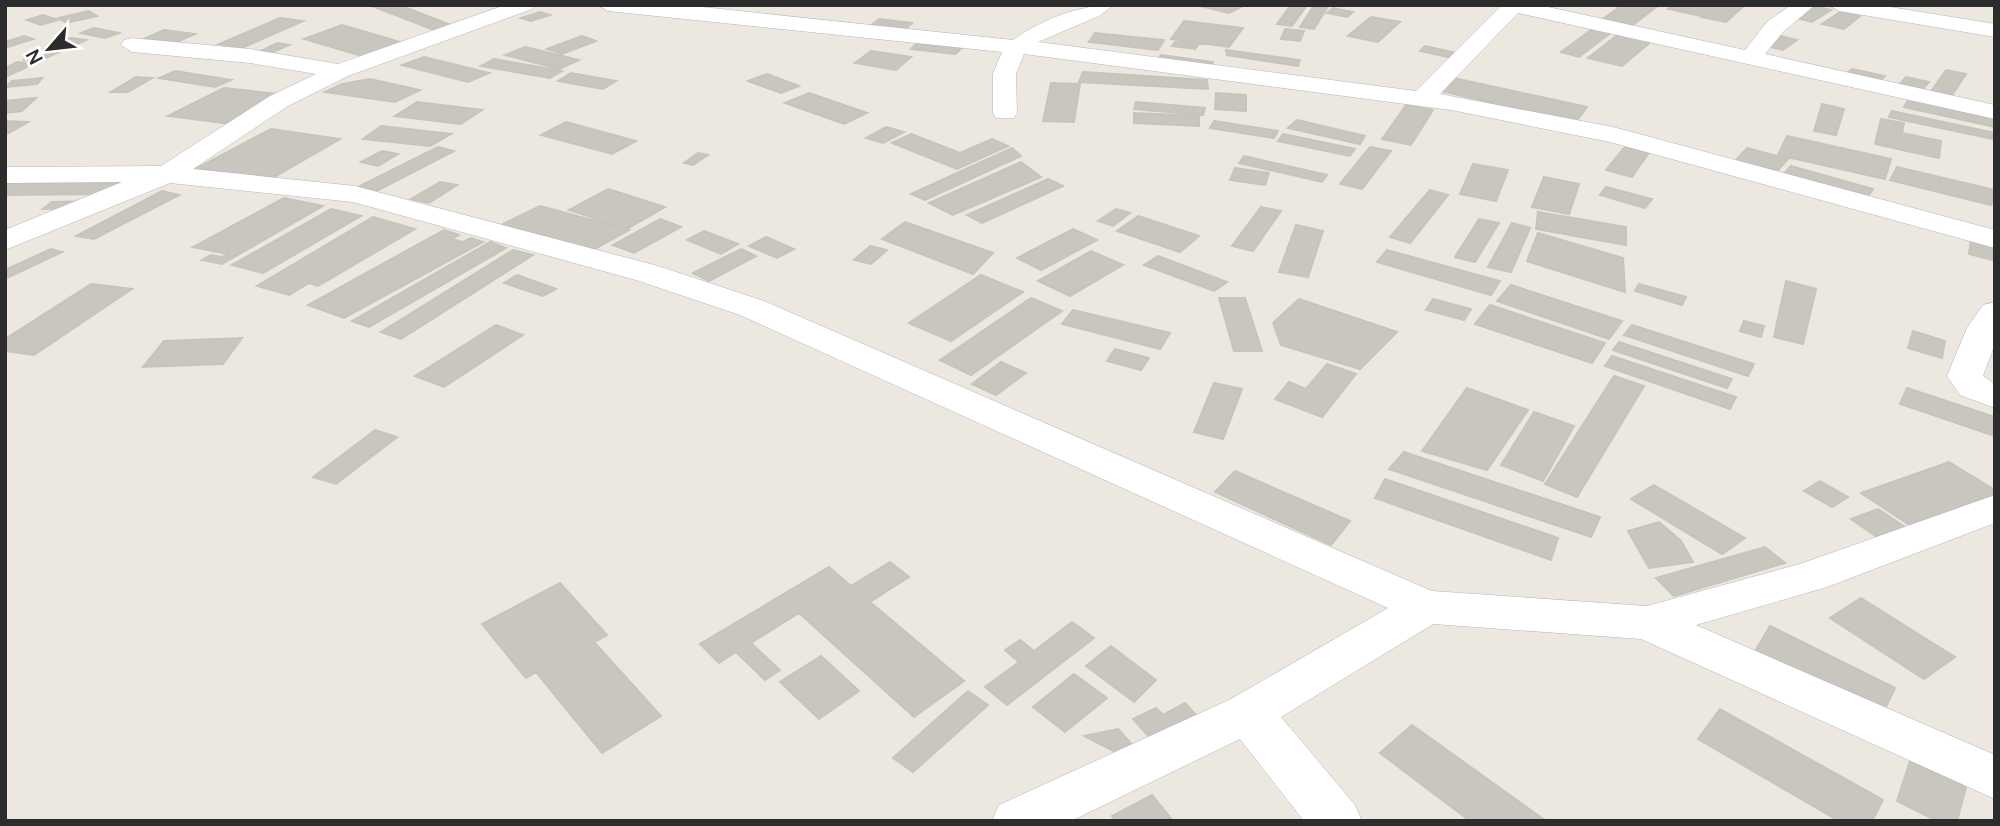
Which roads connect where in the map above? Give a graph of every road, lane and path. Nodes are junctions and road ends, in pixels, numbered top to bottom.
1 (525, 5) edge
2 (608, 5) edge
3 (1104, 5) edge
4 (1514, 5) edge
5 (1805, 5) edge
6 (1839, 5) edge
7 (1995, 31) edge
8 (132, 45) dead end
9 (1020, 47) junction
10 (1749, 58) junction
11 (340, 71) junction
12 (1422, 100) junction
13 (1995, 112) edge
14 (1005, 113) dead end
15 (167, 174) junction
16 (5, 175) edge
17 (1995, 239) edge
18 (5, 241) edge
19 (1995, 312) edge
20 (1995, 397) edge
21 (1995, 508) edge
22 (1426, 607) junction
23 (1647, 623) junction
24 (1248, 713) junction
25 (1995, 778) edge
26 (1018, 821) edge
27 (1336, 821) edge

1 - 11 street
2 - 9 street
3 - 9 street
4 - 10 street
4 - 12 street
5 - 10 street
6 - 7 street
8 - 11 street
9 - 12 street
9 - 14 street
10 - 13 street
11 - 15 street
12 - 17 street
15 - 16 street
15 - 18 street
15 - 22 street
19 - 20 street
21 - 23 street
22 - 23 street
22 - 24 street
23 - 25 street
24 - 26 street
24 - 27 street

